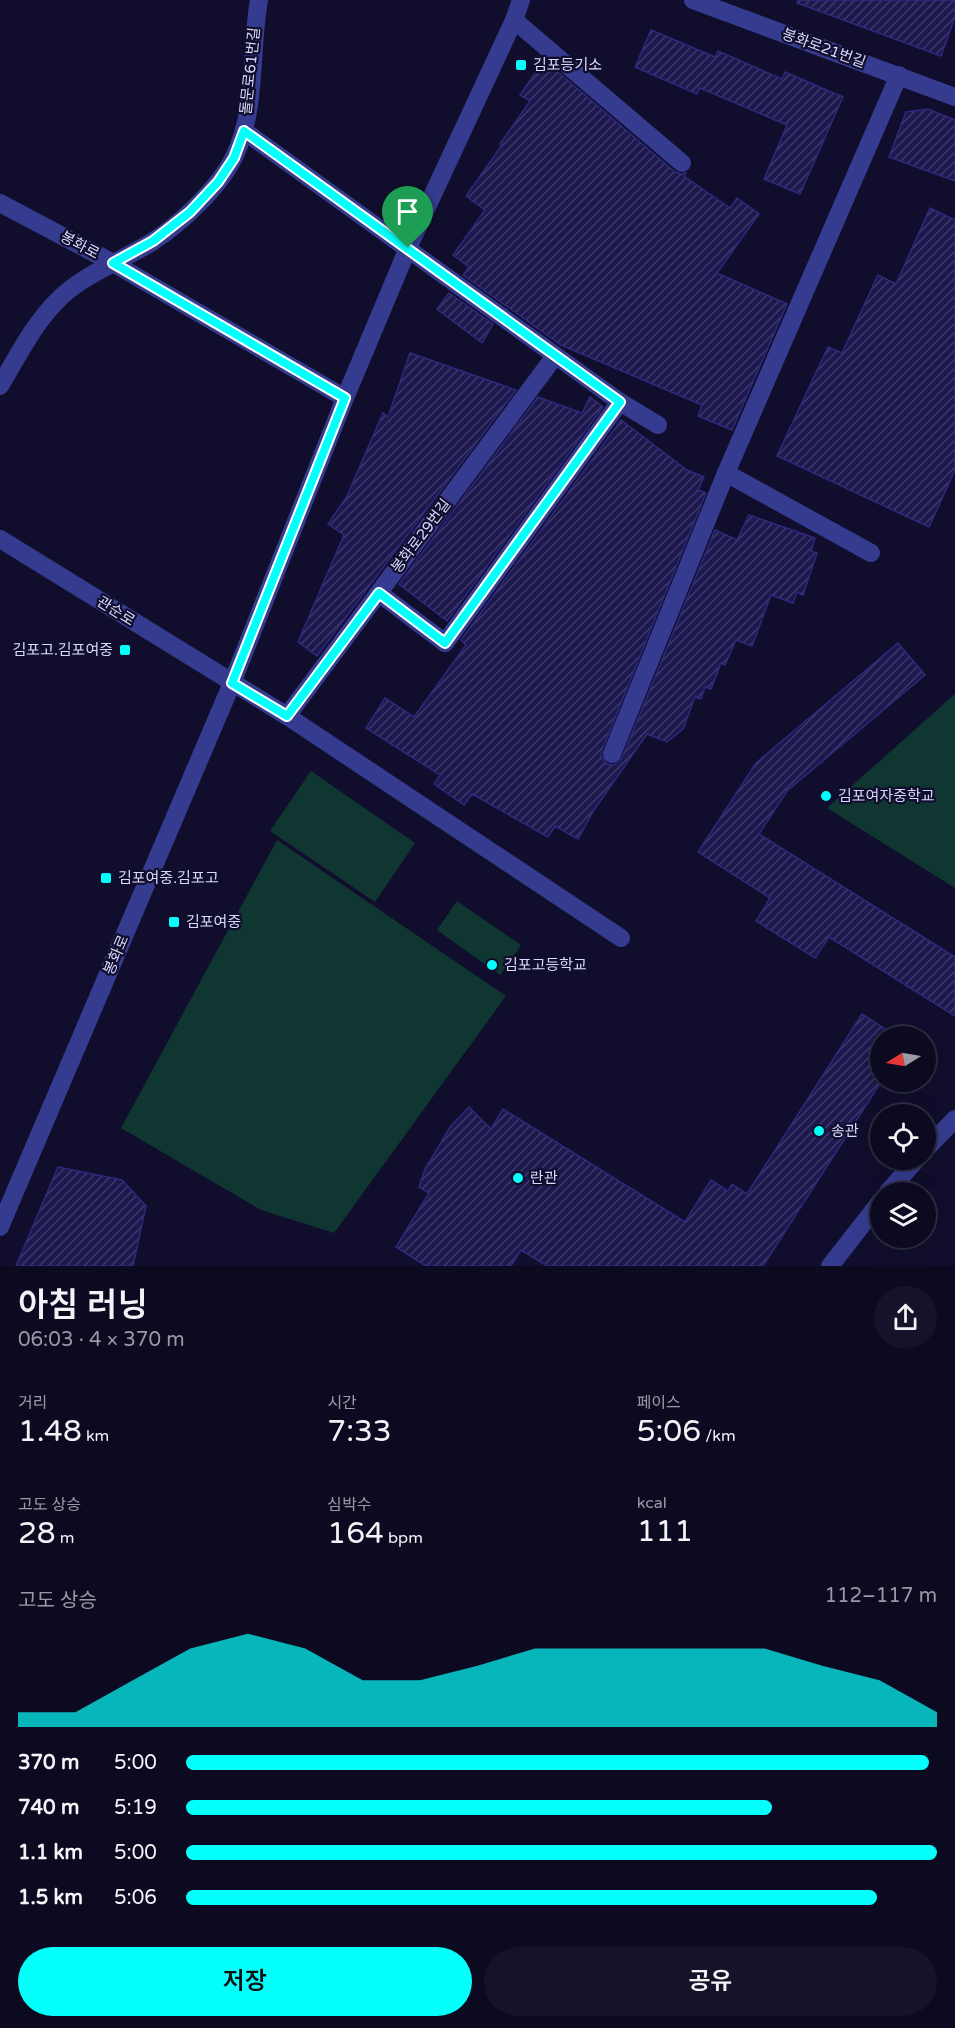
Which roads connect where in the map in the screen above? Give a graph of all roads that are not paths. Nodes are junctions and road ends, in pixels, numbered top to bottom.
1 (259, 0) edge
2 (521, 0) edge
3 (693, 0) edge
4 (514, 20) junction
5 (899, 75) junction
6 (955, 97) edge
7 (244, 131) junction
8 (682, 163) dead end
9 (0, 203) edge
10 (408, 248) junction
11 (113, 263) junction
12 (555, 356) junction
13 (0, 386) edge
14 (345, 398) junction
15 (620, 402) junction
16 (658, 425) dead end
17 (726, 473) junction
18 (0, 539) edge
19 (871, 553) dead end
20 (379, 593) junction
21 (232, 683) junction
22 (287, 716) junction
23 (612, 754) dead end
24 (621, 938) dead end
25 (955, 1119) edge
26 (936, 1139) edge
27 (907, 1170) edge
28 (897, 1182) edge
29 (870, 1215) edge
30 (0, 1227) edge
31 (830, 1266) edge

1 - 7 street, 돌문로61번길
2 - 4 street, 봉화로
3 - 5 street, 봉화로21번길
4 - 8 street
4 - 10 street, 봉화로
5 - 6 street, 봉화로21번길
5 - 17 street
7 - 10 street
7 - 11 street, 돌문로61번길
9 - 11 street, 봉화로
10 - 12 street
10 - 14 street, 봉화로
11 - 13 street
11 - 14 street, 봉화로
12 - 15 street
12 - 20 street, 봉화로29번길
14 - 21 street, 봉화로
15 - 16 street
15 - 20 street
17 - 19 street
17 - 23 street
18 - 21 street, 관순로
20 - 22 street, 봉화로29번길
21 - 22 street
21 - 30 street, 봉화로
22 - 24 street
25 - 26 street
27 - 28 street
29 - 31 street

